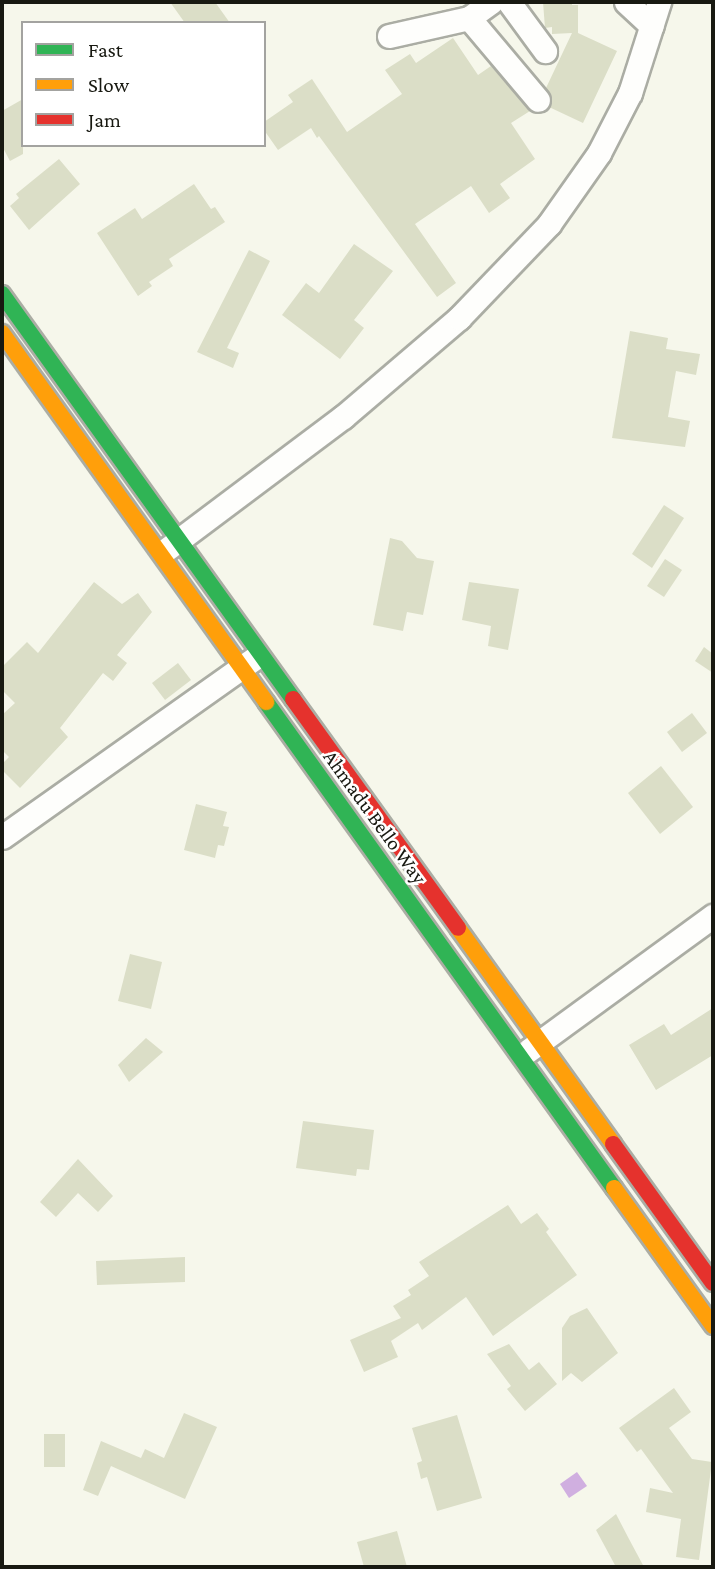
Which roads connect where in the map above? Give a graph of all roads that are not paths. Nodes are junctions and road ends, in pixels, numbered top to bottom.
1 (491, 2) edge
2 (509, 2) edge
3 (626, 2) edge
4 (659, 2) edge
5 (470, 18) junction
6 (652, 26) junction
7 (389, 36) dead end
8 (545, 51) dead end
9 (538, 100) dead end
10 (2, 295) edge
11 (2, 333) edge
12 (180, 539) junction
13 (162, 553) junction
14 (262, 652) junction
15 (243, 667) junction
16 (2, 837) edge
17 (713, 916) edge
18 (540, 1041) junction
19 (521, 1056) junction
20 (636, 1175) junction
21 (617, 1191) junction
22 (713, 1283) edge
23 (713, 1326) edge

1 - 5 street
2 - 8 street
3 - 6 street
4 - 6 street
5 - 7 street
5 - 9 street
6 - 12 street
10 - 12 main road, Ahmadu Bello Way
11 - 13 main road, Ahmadu Bello Way
12 - 13 street
12 - 14 main road, Ahmadu Bello Way
13 - 15 main road, Ahmadu Bello Way
14 - 15 street
14 - 18 main road, Ahmadu Bello Way
15 - 16 street
15 - 19 main road, Ahmadu Bello Way
17 - 18 street
18 - 19 street
18 - 20 main road, Ahmadu Bello Way
19 - 21 main road, Ahmadu Bello Way
20 - 21 main road
20 - 22 main road, Ahmadu Bello Way
21 - 23 main road, Ahmadu Bello Way

